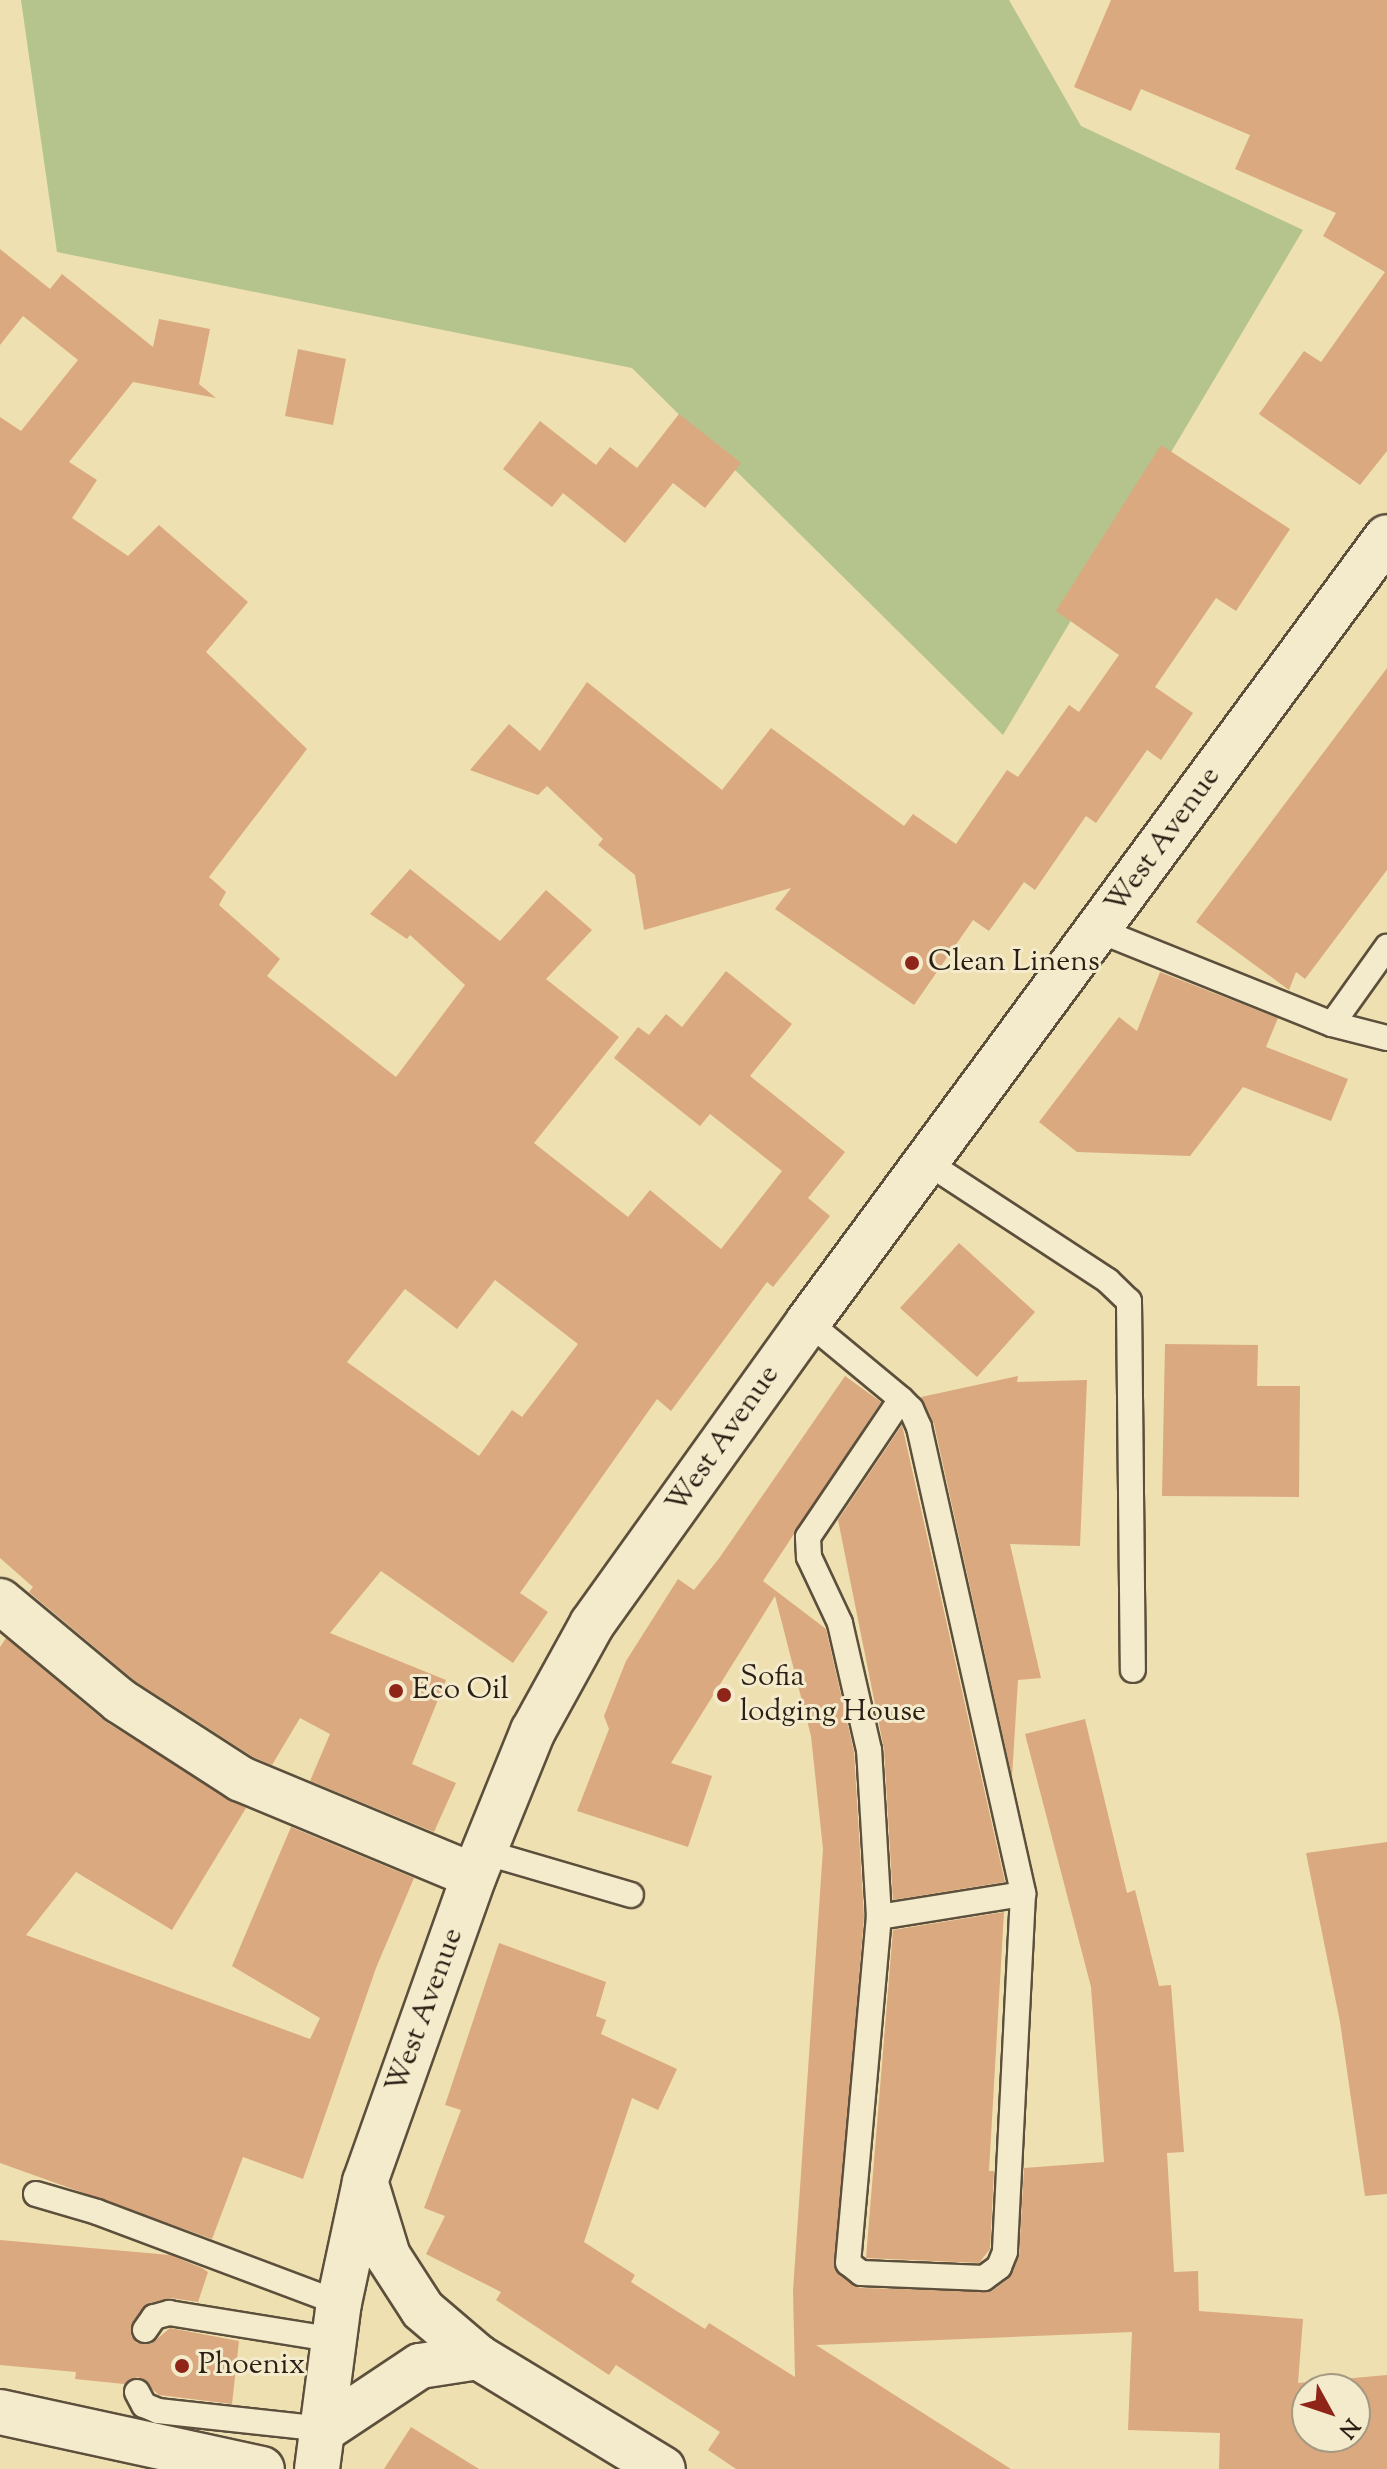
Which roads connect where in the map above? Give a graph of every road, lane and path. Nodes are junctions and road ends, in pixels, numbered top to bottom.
1 (1387, 537) edge
2 (1098, 930) junction
3 (1387, 947) edge
4 (1332, 1024) junction
5 (1387, 1038) edge
6 (928, 1163) junction
7 (808, 1322) junction
8 (901, 1399) junction
9 (0, 1601) edge
10 (1133, 1670) dead end
11 (479, 1864) junction
12 (1023, 1894) junction
13 (631, 1895) dead end
14 (879, 1917) junction
15 (365, 2182) junction
16 (36, 2194) dead end
17 (338, 2321) junction
18 (145, 2330) dead end
19 (478, 2357) junction
20 (137, 2392) dead end
21 (0, 2412) edge
22 (321, 2449) edge
23 (262, 2469) edge
24 (663, 2469) edge

1 - 2 main road, West Avenue
2 - 4 lane
2 - 6 main road, West Avenue
3 - 4 lane
4 - 5 lane
6 - 7 main road, West Avenue
6 - 10 lane
7 - 8 lane
7 - 11 main road, West Avenue
8 - 12 lane
8 - 14 lane
9 - 11 main road
11 - 13 lane
11 - 15 main road, West Avenue
12 - 14 lane
12 - 14 lane
15 - 17 main road, West Avenue
15 - 19 main road
16 - 17 lane
17 - 18 lane
17 - 22 main road, West Avenue
19 - 22 main road
19 - 24 main road
20 - 22 lane
21 - 23 main road

